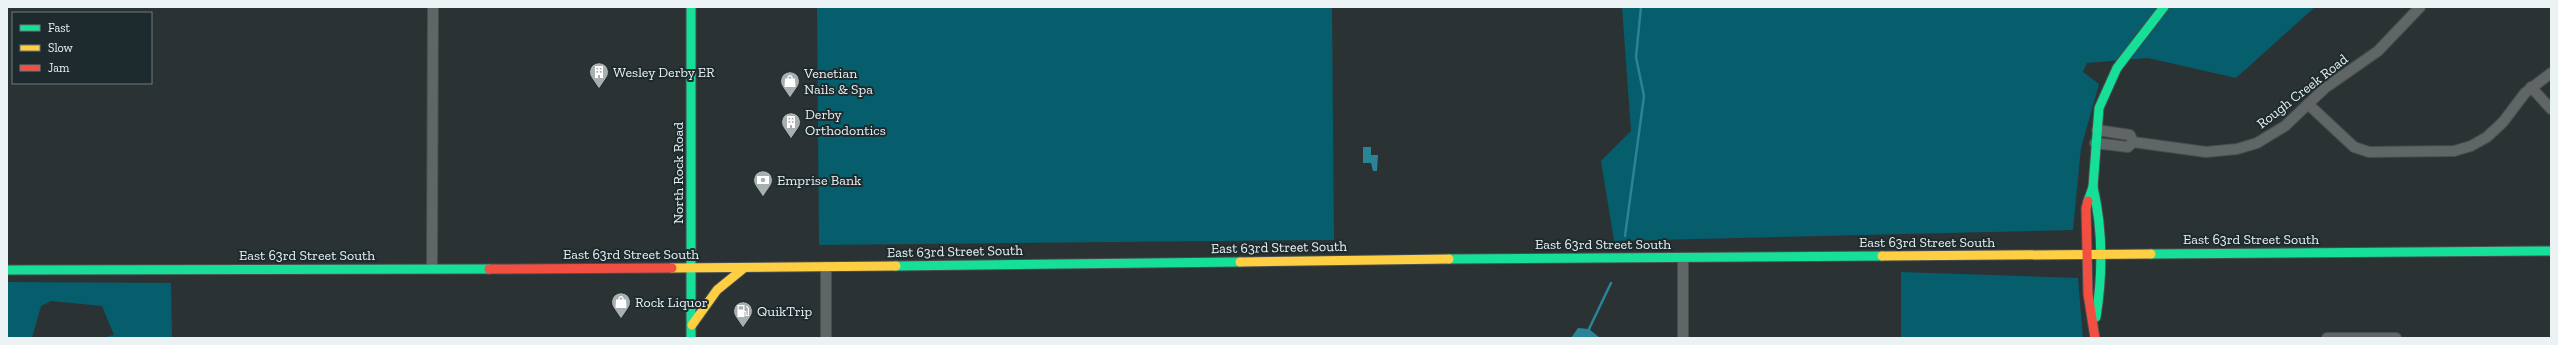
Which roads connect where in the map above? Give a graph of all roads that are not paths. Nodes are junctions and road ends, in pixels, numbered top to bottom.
1 (433, 7) edge
2 (691, 7) edge
3 (2164, 7) edge
4 (2420, 7) edge
5 (2551, 73) edge
6 (2531, 87) junction
7 (2308, 104) junction
8 (2551, 109) edge
9 (2097, 130) junction
10 (2133, 142) junction
11 (2095, 143) junction
12 (2093, 187) junction
13 (2551, 251) edge
14 (2087, 255) junction
15 (2100, 255) junction
16 (1683, 258) junction
17 (826, 267) junction
18 (432, 268) junction
19 (692, 268) junction
20 (744, 268) junction
21 (7, 270) edge
22 (692, 325) junction
23 (2095, 333) edge
24 (691, 338) edge
25 (826, 338) edge
26 (1683, 338) edge
27 (2327, 338) edge
28 (2396, 338) edge

1 - 18 street
2 - 19 main road, North Rock Road
3 - 9 main road
4 - 7 street, Rough Creek Road
5 - 6 street
6 - 7 street
6 - 8 street
7 - 10 street, Rough Creek Road
9 - 10 street, Rough Creek Road
9 - 11 main road
10 - 11 street, Rough Creek Road
11 - 12 main road
12 - 14 main road
12 - 15 main road
13 - 15 main road, East 63rd Street South
14 - 15 main road, East 63rd Street South
14 - 16 main road, East 63rd Street South
14 - 23 main road
15 - 23 main road
16 - 17 main road, East 63rd Street South
16 - 26 street
17 - 20 main road, East 63rd Street South
17 - 25 street
18 - 19 main road, East 63rd Street South
18 - 21 main road, East 63rd Street South
19 - 20 main road, East 63rd Street South
19 - 22 main road, North Rock Road
20 - 22 main road
22 - 24 main road, North Rock Road
27 - 28 street

